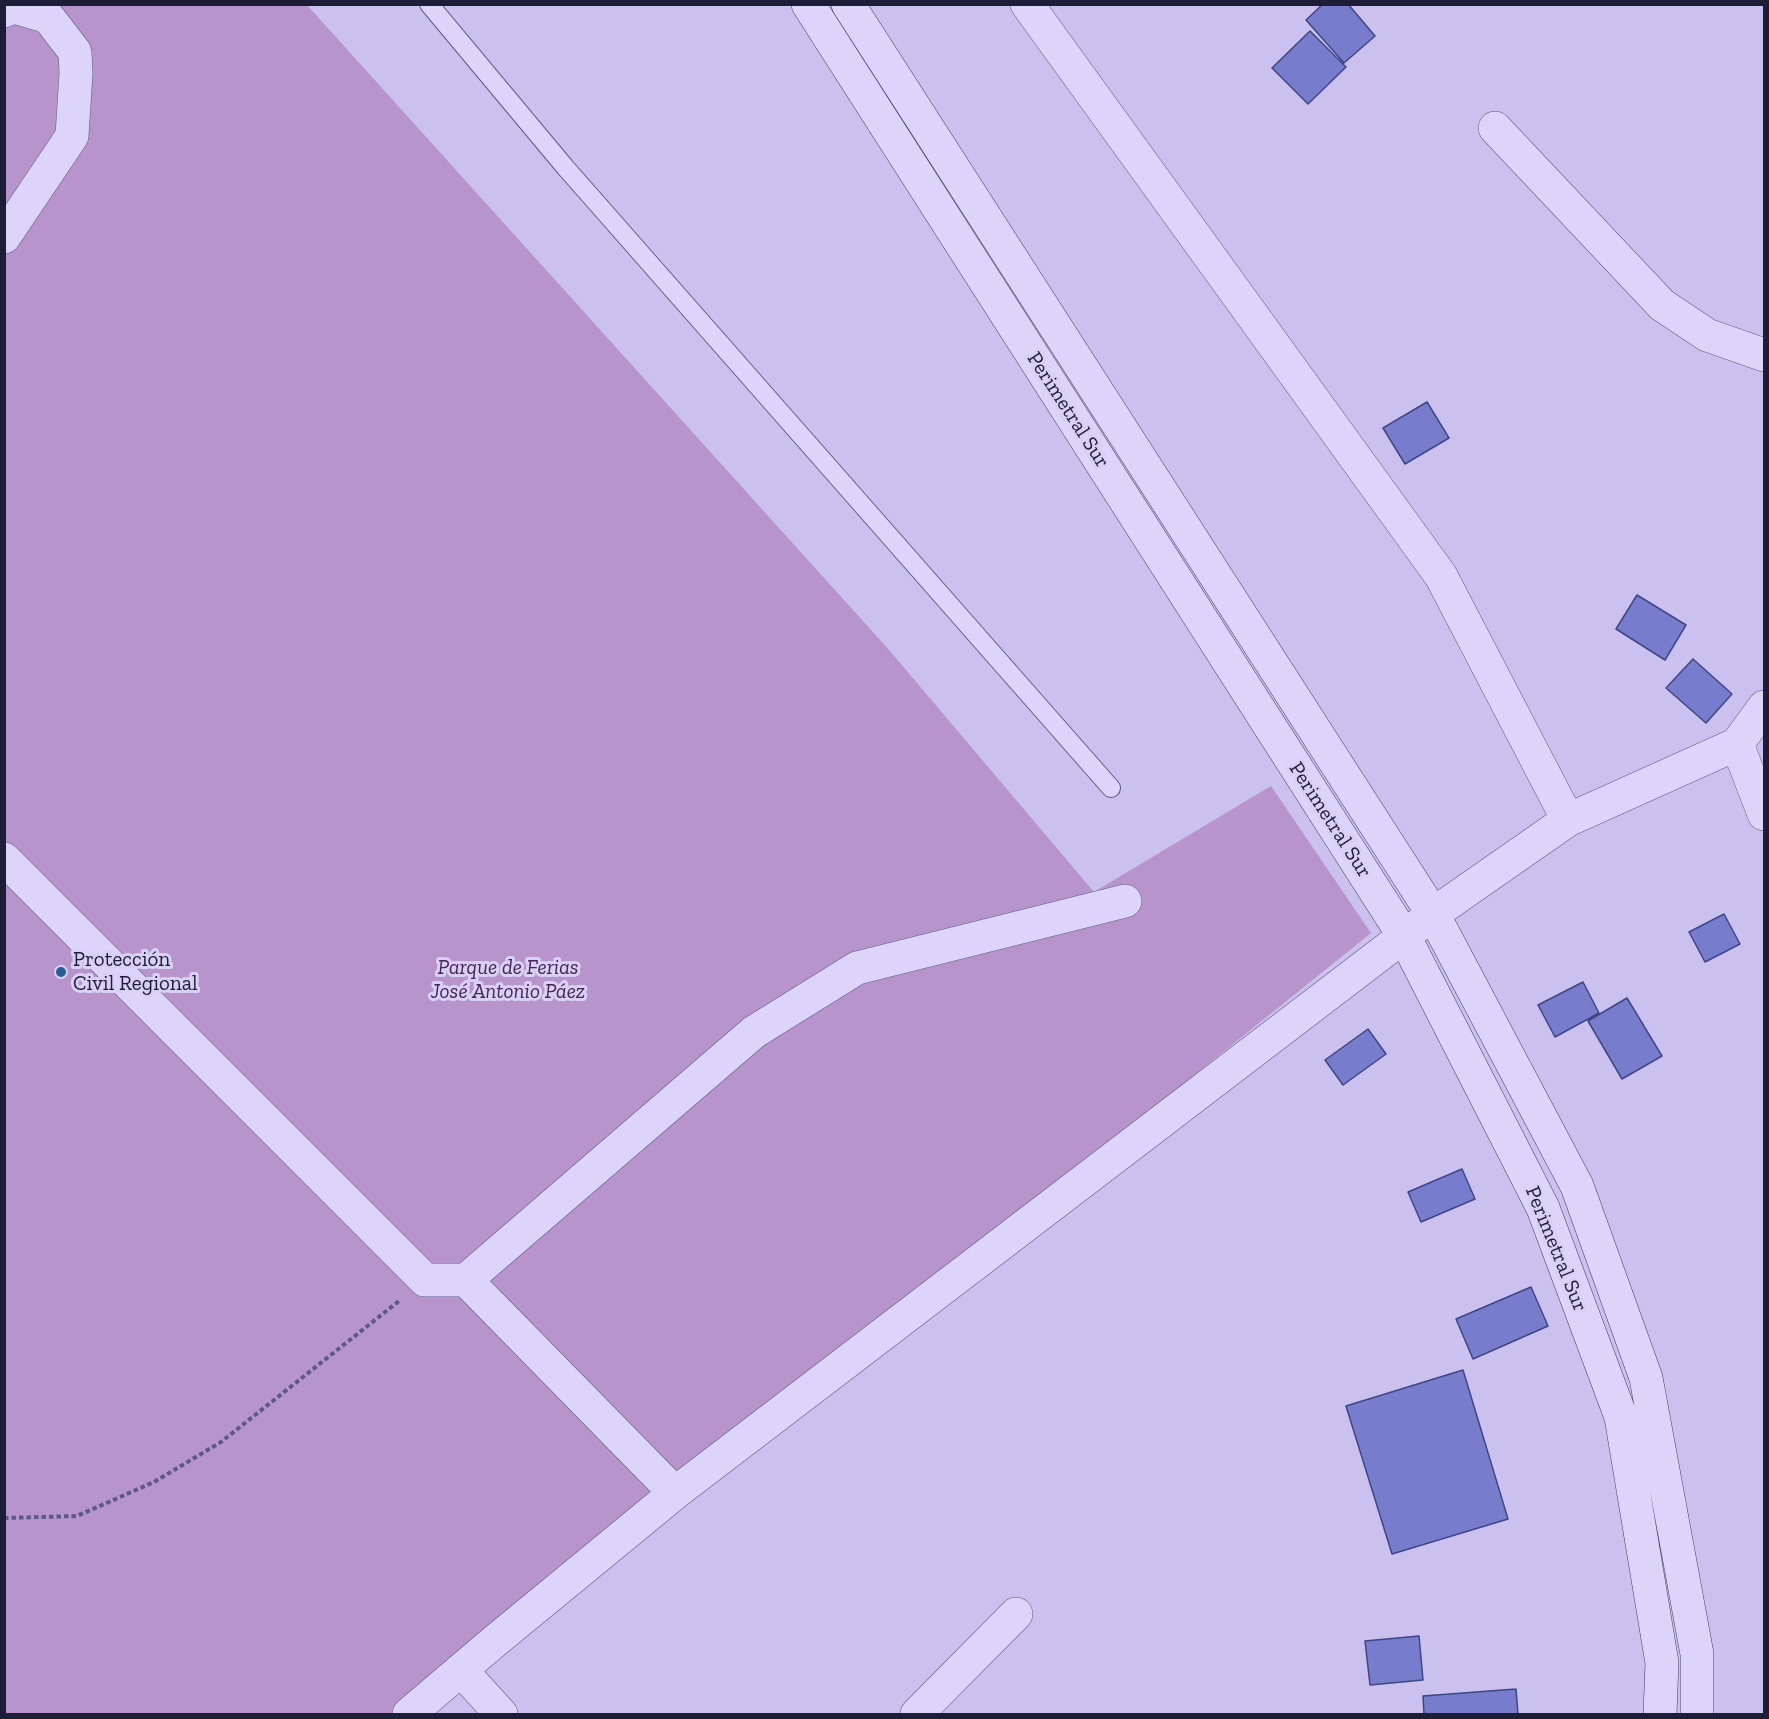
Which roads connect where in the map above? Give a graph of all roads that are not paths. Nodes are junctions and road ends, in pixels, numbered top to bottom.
1 (429, 4) edge
2 (808, 4) edge
3 (848, 4) edge
4 (1027, 4) edge
5 (4, 11) edge
6 (1495, 128) dead end
7 (4, 237) edge
8 (1764, 355) edge
9 (1764, 707) edge
10 (1737, 744) junction
11 (1111, 788) dead end
12 (1764, 814) edge
13 (1568, 820) junction
14 (4, 859) edge
15 (1125, 902) dead end
16 (1433, 914) junction
17 (1404, 936) junction
18 (466, 1280) junction
19 (675, 1493) junction
20 (1016, 1614) dead end
21 (461, 1670) junction
22 (409, 1714) edge
23 (501, 1714) edge
24 (917, 1714) edge
25 (1660, 1714) edge
26 (1697, 1714) edge

1 - 11 lane
2 - 17 street, Perimetral Sur
3 - 16 street, Perimetral Sur
4 - 13 street
5 - 7 street
6 - 8 street
9 - 10 street
10 - 12 street
10 - 13 street
13 - 16 street
14 - 18 street
15 - 18 street
16 - 17 street
16 - 26 street, Perimetral Sur
17 - 19 street
17 - 25 street, Perimetral Sur
18 - 19 street
19 - 21 street
20 - 24 street
21 - 22 street
21 - 23 street

